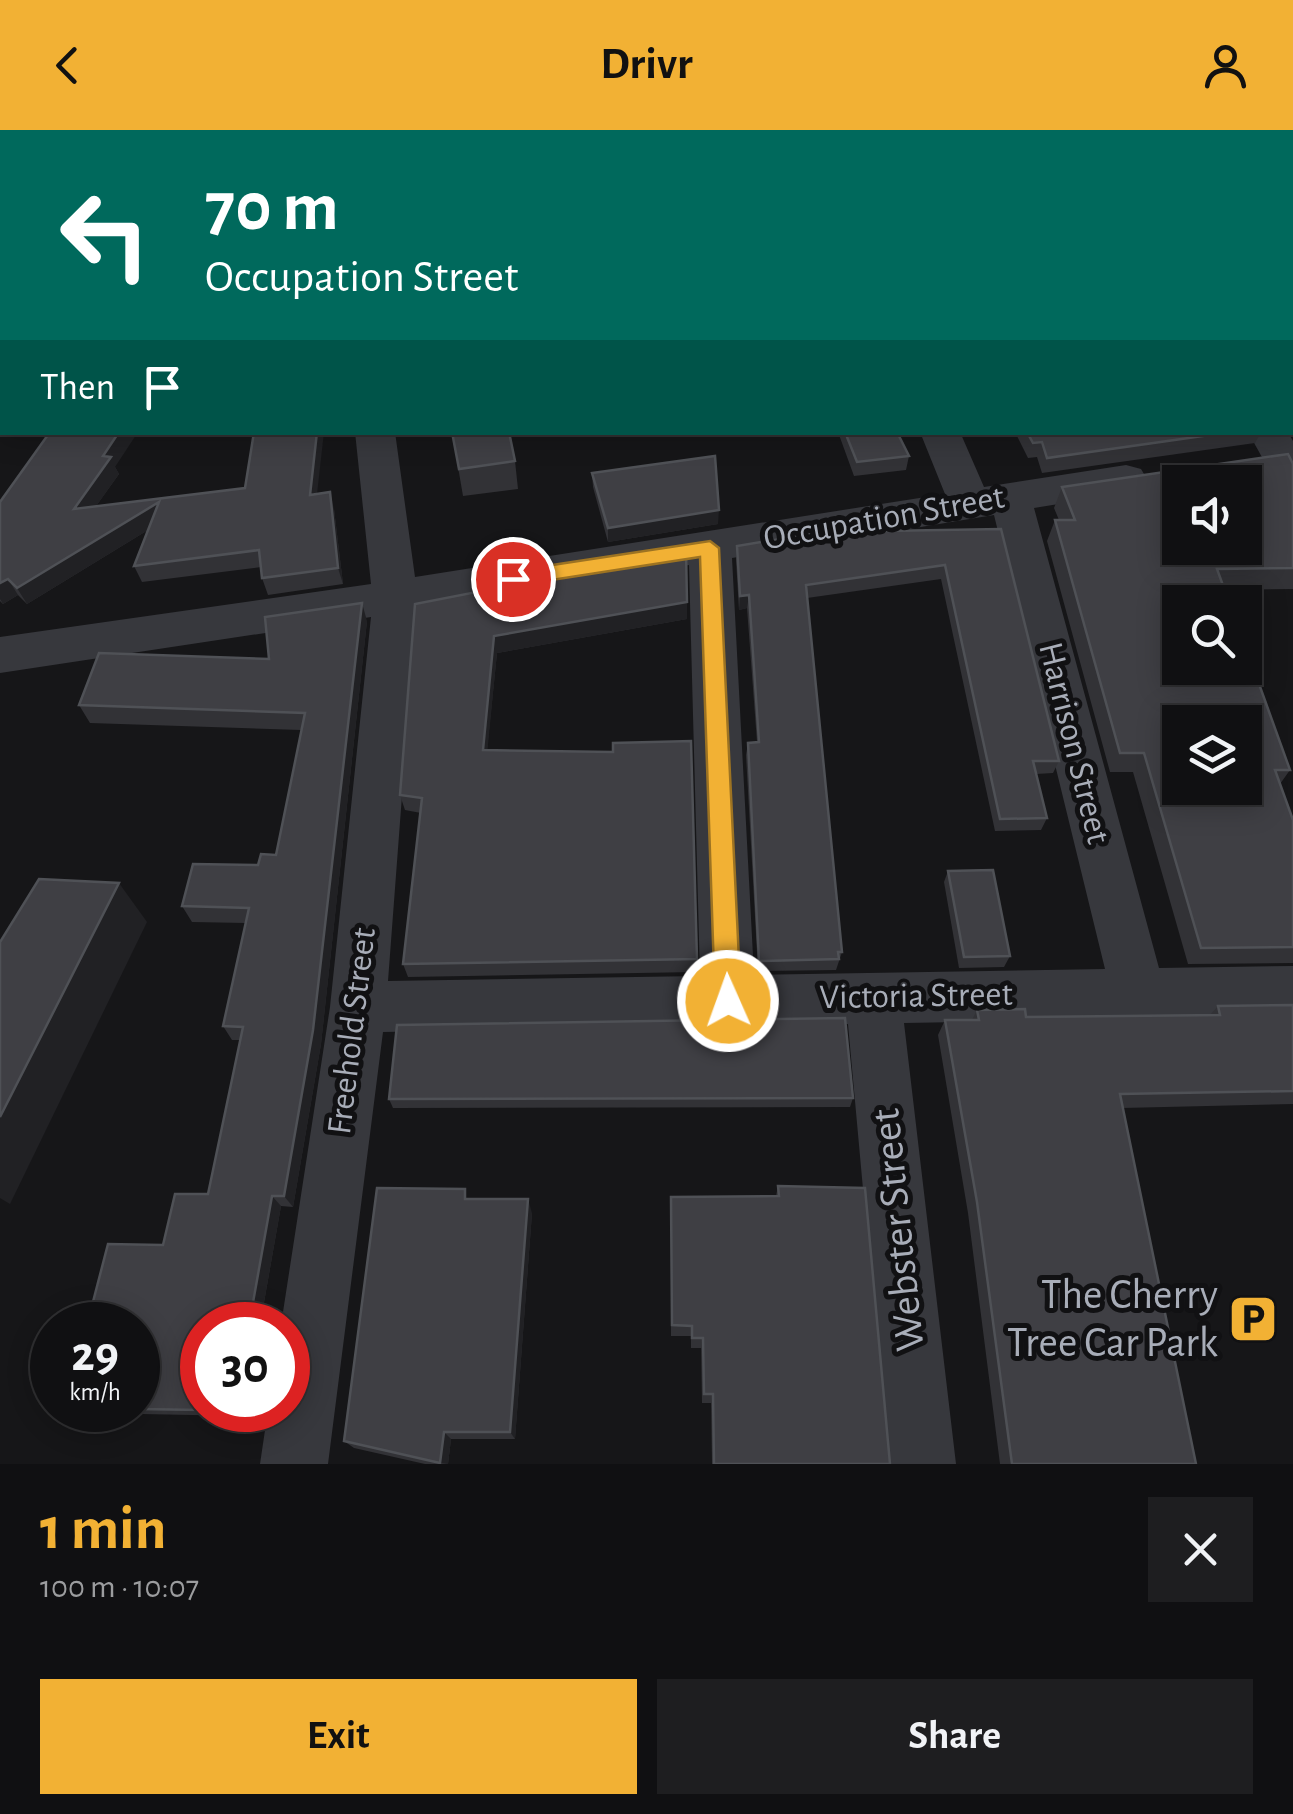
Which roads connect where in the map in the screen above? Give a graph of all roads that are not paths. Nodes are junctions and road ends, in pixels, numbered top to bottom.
1 (375, 435) edge
2 (942, 435) edge
3 (1162, 474) edge
4 (990, 499) junction
5 (710, 548) junction
6 (395, 597) junction
7 (0, 655) edge
8 (1138, 991) junction
9 (1293, 991) edge
10 (873, 996) junction
11 (728, 1001) junction
12 (358, 1006) junction
13 (294, 1464) edge
14 (922, 1464) edge

1 - 6 street, Freehold Street
2 - 4 street, Harrison Street
3 - 4 street, Occupation Street
4 - 5 street, Occupation Street
4 - 8 street, Harrison Street
5 - 6 street, Occupation Street
5 - 11 street
6 - 7 street, Occupation Street
6 - 12 street, Freehold Street
8 - 9 street, Victoria Street
8 - 10 street, Victoria Street
10 - 11 street, Victoria Street
10 - 14 street, Webster Street
11 - 12 street, Victoria Street
12 - 13 street, Freehold Street

